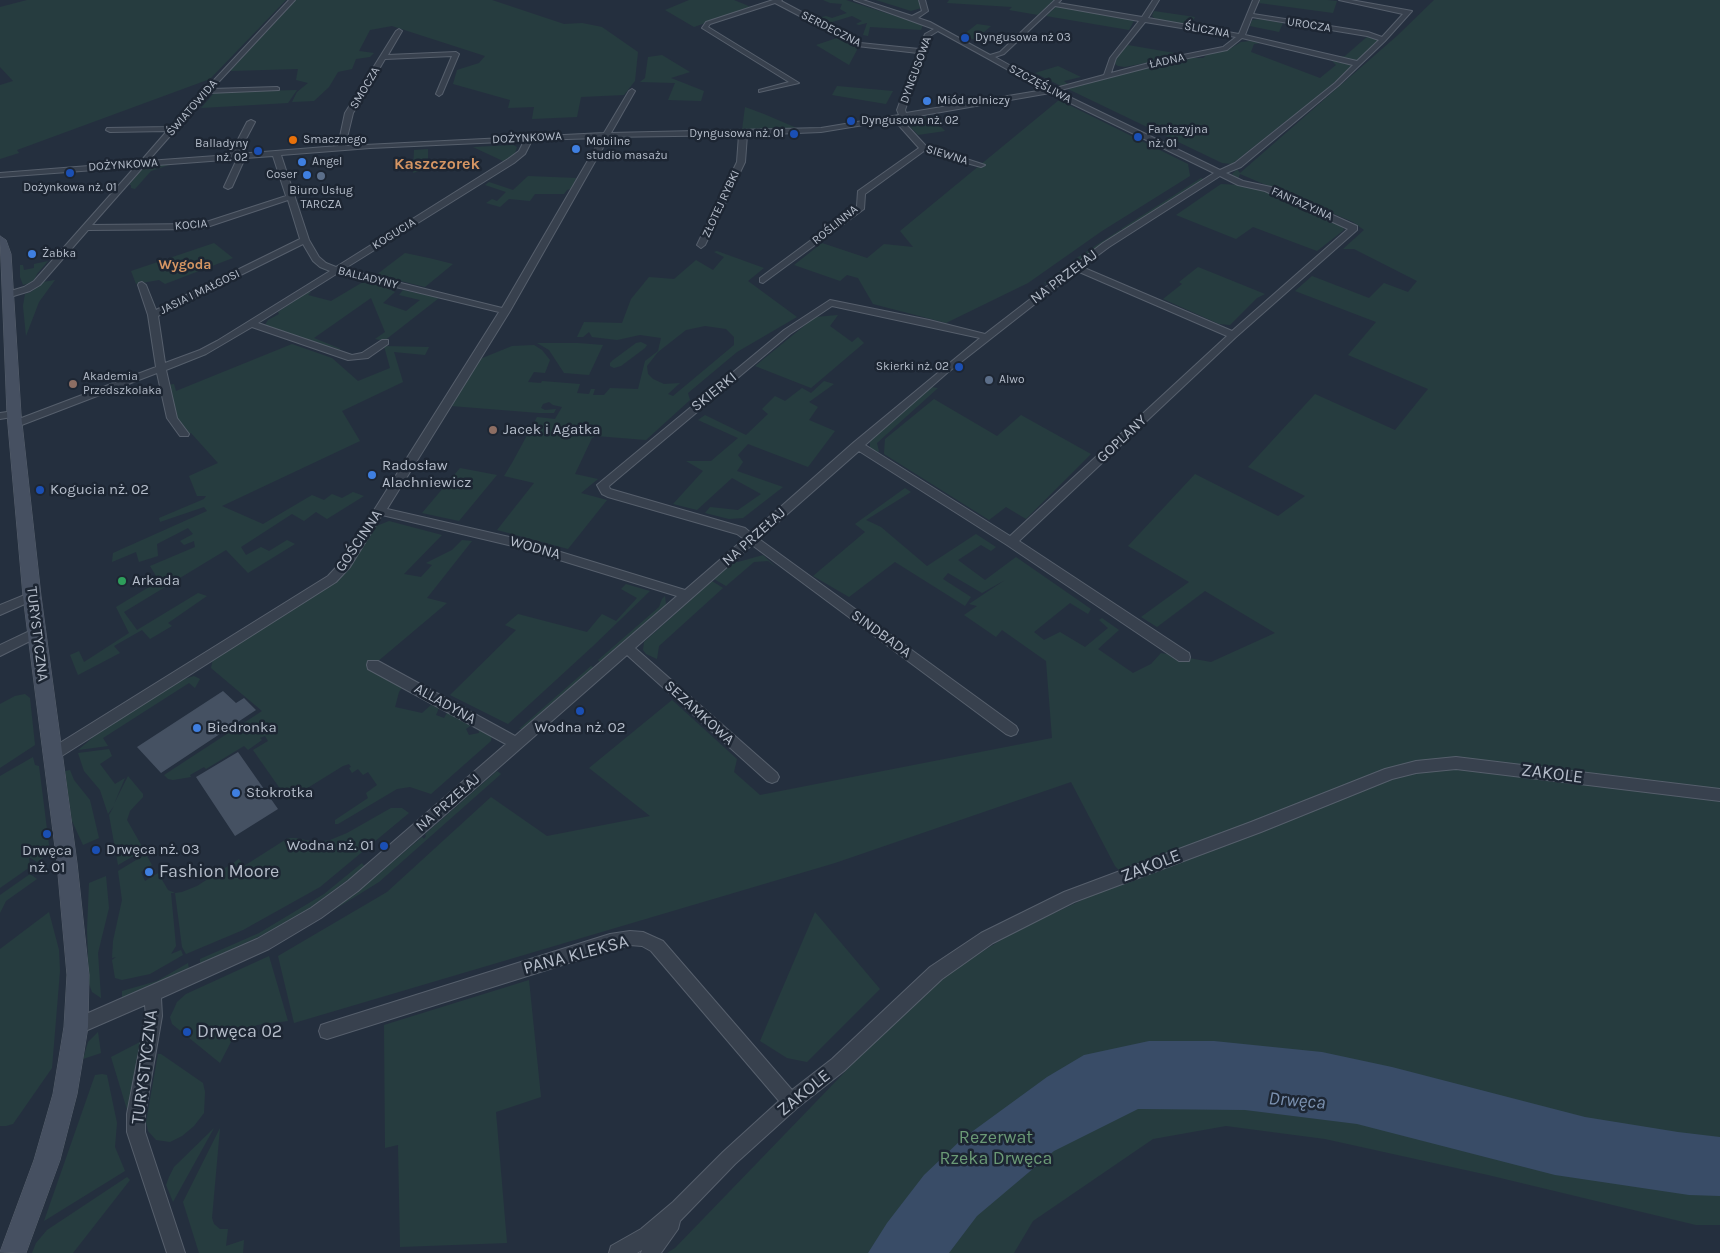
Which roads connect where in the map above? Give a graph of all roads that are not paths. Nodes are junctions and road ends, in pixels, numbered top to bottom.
1 (292, 0) edge
2 (778, 0) edge
3 (857, 0) edge
4 (922, 0) edge
5 (1156, 0) edge
6 (1256, 0) edge
7 (1342, 0) edge
8 (1056, 2) edge
9 (1250, 15) junction
10 (912, 18) junction
11 (1144, 19) junction
12 (938, 28) junction
13 (1392, 28) junction
14 (399, 31) dead end
15 (1368, 34) junction
16 (1241, 36) junction
17 (1383, 38) junction
18 (921, 51) junction
19 (383, 57) junction
20 (989, 57) junction
21 (1359, 64) junction
22 (1107, 75) junction
23 (277, 89) dead end
24 (206, 91) junction
25 (632, 91) dead end
26 (761, 91) dead end
27 (1051, 91) junction
28 (440, 94) dead end
29 (899, 117) junction
30 (251, 122) dead end
31 (174, 129) junction
32 (110, 130) dead end
33 (743, 133) junction
34 (607, 135) junction
35 (529, 138) junction
36 (340, 148) junction
37 (923, 148) junction
38 (276, 153) junction
39 (233, 156) junction
40 (242, 156) junction
41 (144, 164) junction
42 (981, 165) dead end
43 (1220, 173) junction
44 (0, 175) edge
45 (228, 187) dead end
46 (290, 197) junction
47 (87, 228) junction
48 (1354, 228) joint
49 (0, 240) edge
50 (305, 240) junction
51 (701, 246) dead end
52 (1076, 267) junction
53 (336, 270) junction
54 (763, 280) dead end
55 (142, 285) dead end
56 (7, 295) junction
57 (505, 311) junction
58 (153, 315) junction
59 (251, 324) junction
60 (1233, 335) junction
61 (986, 337) junction
62 (385, 342) dead end
63 (5, 359) edge
64 (160, 369) junction
65 (10, 418) edge
66 (184, 434) dead end
67 (857, 445) junction
68 (380, 511) junction
69 (752, 538) junction
70 (1011, 542) junction
71 (688, 595) junction
72 (32, 596) junction
73 (0, 610) edge
74 (36, 633) junction
75 (627, 648) junction
76 (0, 651) edge
77 (1184, 657) dead end
78 (373, 665) dead end
79 (1011, 730) dead end
80 (516, 743) junction
81 (52, 755) junction
82 (772, 777) dead end
83 (1720, 795) edge
84 (153, 994) junction
85 (76, 1027) junction
86 (327, 1031) dead end
87 (791, 1102) junction
88 (680, 1209) junction
89 (13, 1253) edge
90 (176, 1253) edge
91 (618, 1253) edge
92 (650, 1253) edge

1 - 24 street, ŚWIATOWIDA
2 - 18 street, SERDECZNA
2 - 26 street
3 - 10 street, SZCZĘŚLIWA
4 - 10 street
5 - 11 street
6 - 9 street
7 - 13 street, NA PRZEŁAJ
8 - 11 street, ŚLICZNA
8 - 20 street
9 - 15 street, UROCZA
9 - 16 street
10 - 12 street, SZCZĘŚLIWA
11 - 16 street, ŚLICZNA
11 - 22 street
12 - 18 street, DYNGUSOWA
12 - 20 street, SZCZĘŚLIWA
13 - 15 street, UROCZA
13 - 17 street, NA PRZEŁAJ
14 - 19 street, SMOCZA
15 - 17 street, UROCZA
16 - 21 street, ŚLICZNA
16 - 22 street, ŁADNA
17 - 21 street, NA PRZEŁAJ
18 - 29 street, DYNGUSOWA
19 - 28 street
19 - 36 street, SMOCZA
20 - 27 street, SZCZĘŚLIWA
21 - 43 street, NA PRZEŁAJ
22 - 27 street, ŁADNA
23 - 24 street
24 - 31 street, ŚWIATOWIDA
25 - 34 street, GOŚCINNA
27 - 29 street, DOŻYNKOWA
27 - 43 street, SZCZĘŚLIWA
29 - 33 street, DOŻYNKOWA
29 - 37 street, SIEWNA
30 - 39 street
31 - 32 street
31 - 41 street, ŚWIATOWIDA
33 - 34 street, DOŻYNKOWA
33 - 51 street, ZŁOTEJ RYBKI
34 - 35 street, DOŻYNKOWA
34 - 57 street, GOŚCINNA
35 - 36 street, DOŻYNKOWA
35 - 53 street, KOGUCIA
36 - 38 street, DOŻYNKOWA
37 - 42 street, SIEWNA
37 - 54 street, ROŚLINNA
38 - 40 street, DOŻYNKOWA
38 - 46 street, BALLADYNY
39 - 40 street, DOŻYNKOWA
39 - 41 street, DOŻYNKOWA
40 - 45 street
41 - 44 street, DOŻYNKOWA
41 - 47 street, ŚWIATOWIDA
43 - 48 street, FANTAZYJNA
43 - 52 street, NA PRZEŁAJ
46 - 47 street, KOCIA
46 - 50 street, BALLADYNY
47 - 56 street, ŚWIATOWIDA
48 - 60 street, GOPLANY
49 - 56 main road, TURYSTYCZNA
50 - 53 street, BALLADYNY
50 - 58 street, JASIA I MAŁGOSI
52 - 60 street
52 - 61 street, NA PRZEŁAJ
53 - 57 street, BALLADYNY
53 - 59 street, KOGUCIA
55 - 58 street
56 - 63 main road, TURYSTYCZNA
57 - 68 street, GOŚCINNA
58 - 64 street, JASIA I MAŁGOSI
59 - 62 street
59 - 64 street, KOGUCIA
60 - 70 street, GOPLANY
61 - 67 street, NA PRZEŁAJ
61 - 69 street, SKIERKI
63 - 65 main road, TURYSTYCZNA
64 - 65 street, KOGUCIA
64 - 66 street, JASIA I MAŁGOSI
65 - 72 main road, TURYSTYCZNA
67 - 69 street, NA PRZEŁAJ
67 - 70 street
68 - 71 street, WODNA
68 - 81 street, GOŚCINNA
69 - 71 street, NA PRZEŁAJ
69 - 79 street, SINDBADA
70 - 77 street
71 - 75 street, NA PRZEŁAJ
72 - 73 street
72 - 74 main road, TURYSTYCZNA
74 - 76 street
74 - 81 main road, TURYSTYCZNA
75 - 80 street, NA PRZEŁAJ
75 - 82 street, SEZAMKOWA
78 - 80 street, ALLADYNA
80 - 84 street, NA PRZEŁAJ
81 - 85 main road, TURYSTYCZNA
83 - 87 street, ZAKOLE
84 - 85 street, NA PRZEŁAJ
84 - 90 street, TURYSTYCZNA
85 - 89 main road, TURYSTYCZNA
86 - 87 street, PANA KLEKSA
87 - 88 street, ZAKOLE
88 - 91 street, ZAKOLE
88 - 92 street, ZAKOLE

